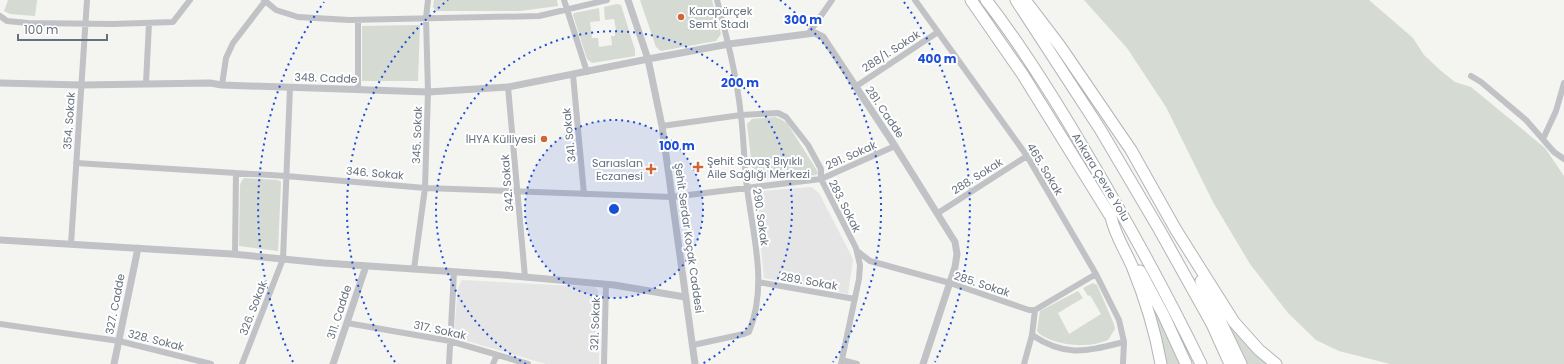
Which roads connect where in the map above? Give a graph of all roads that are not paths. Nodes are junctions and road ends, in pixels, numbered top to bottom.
1 (88, 0) edge
2 (190, 0) edge
3 (265, 0) edge
4 (428, 0) edge
5 (564, 0) edge
6 (607, 0) edge
7 (628, 0) edge
8 (717, 0) edge
9 (832, 0) edge
10 (915, 0) edge
11 (971, 0) edge
12 (986, 0) edge
13 (1016, 0) edge
14 (1025, 0) edge
15 (567, 10) junction
16 (0, 16) edge
17 (426, 18) junction
18 (358, 20) junction
19 (86, 23) junction
20 (149, 23) junction
21 (938, 32) junction
22 (809, 33) junction
23 (729, 44) junction
24 (648, 59) junction
25 (587, 72) junction
26 (573, 75) junction
27 (1471, 76) dead end
28 (0, 83) edge
29 (146, 83) junction
30 (1564, 83) edge
31 (82, 85) junction
32 (222, 85) junction
33 (508, 87) junction
34 (855, 87) junction
35 (290, 88) junction
36 (358, 90) junction
37 (428, 92) junction
38 (741, 115) junction
39 (662, 126) junction
40 (1543, 139) junction
41 (895, 146) junction
42 (1027, 156) junction
43 (1564, 159) edge
44 (76, 163) junction
45 (236, 173) junction
46 (286, 176) junction
47 (821, 179) junction
48 (747, 187) junction
49 (425, 188) junction
50 (518, 191) junction
51 (584, 194) junction
52 (672, 198) junction
53 (938, 213) junction
54 (1111, 218) junction
55 (1176, 230) junction
56 (0, 240) edge
57 (71, 244) junction
58 (138, 248) junction
59 (857, 251) junction
60 (235, 254) junction
61 (283, 259) junction
62 (870, 261) junction
63 (366, 266) junction
64 (414, 269) junction
65 (454, 272) junction
66 (860, 273) junction
67 (1096, 274) junction
68 (525, 277) junction
69 (758, 282) junction
70 (950, 283) junction
71 (606, 284) junction
72 (685, 297) junction
73 (855, 299) junction
74 (1035, 310) junction
75 (347, 323) junction
76 (0, 324) edge
77 (1032, 336) junction
78 (119, 341) junction
79 (450, 341) junction
80 (1124, 342) junction
81 (693, 345) junction
82 (497, 355) junction
83 (841, 362) edge
84 (114, 364) edge
85 (211, 364) edge
86 (242, 364) edge
87 (333, 364) edge
88 (449, 364) edge
89 (493, 364) edge
90 (528, 364) edge
91 (604, 364) edge
92 (695, 364) edge
93 (857, 364) edge
94 (923, 364) edge
95 (1024, 364) edge
96 (1123, 364) edge
97 (1160, 364) edge
98 (1186, 364) edge
99 (1201, 364) edge
100 (1230, 364) edge
101 (1241, 364) edge
102 (1276, 364) edge

1 - 19 street, 354. Sokak
2 - 20 street
3 - 18 street
3 - 32 street
4 - 17 street, 345. Sokak
5 - 15 street
6 - 15 street
7 - 24 street, Şehit Serdar Koçak Caddesi
8 - 23 street, 290. Sokak
9 - 22 street
10 - 21 street, 465. Sokak
11 - 54 highway
12 - 99 highway, Ankara Çevre Yolu
13 - 100 highway
14 - 55 highway
15 - 17 street
15 - 25 street
16 - 19 street
17 - 18 street
17 - 37 street, 345. Sokak
18 - 36 street
19 - 20 street
19 - 31 street, 354. Sokak
20 - 29 street
21 - 34 street, 288/1. Sokak
21 - 42 street, 465. Sokak
22 - 23 street
22 - 34 street, 281. Cadde
23 - 24 street
23 - 38 street, 290. Sokak
24 - 25 street, 348. Cadde
24 - 39 street, Şehit Serdar Koçak Caddesi
25 - 26 street, 348. Cadde
26 - 33 street, 348. Cadde
26 - 51 street, 341. Sokak
27 - 40 street
28 - 31 street, 348. Cadde
29 - 31 street, 348. Cadde
29 - 32 street, 348. Cadde
30 - 40 street
31 - 44 street, 354. Sokak
32 - 35 street, 348. Cadde
33 - 37 street, 348. Cadde
33 - 50 street, 342. Sokak
34 - 41 street, 281. Cadde
35 - 36 street, 348. Cadde
35 - 46 street, 326. Sokak
36 - 37 street, 348. Cadde
37 - 49 street, 345. Sokak
38 - 39 street, 283. Sokak
38 - 47 street, 283. Sokak
38 - 48 street, 290. Sokak
39 - 52 street, Şehit Serdar Koçak Caddesi
40 - 43 street
41 - 47 street, 291. Sokak
41 - 53 street, 281. Cadde
42 - 53 street, 288. Sokak
42 - 67 street, 465. Sokak
44 - 45 street, 346. Sokak
44 - 57 street, 354. Sokak
45 - 46 street, 346. Sokak
45 - 60 street
46 - 49 street, 346. Sokak
46 - 61 street, 326. Sokak
47 - 48 street, 291. Sokak
47 - 59 street, 283. Sokak
48 - 52 street, 291. Sokak
48 - 69 street, 290. Sokak
49 - 50 street, 346. Sokak
49 - 64 street, 345. Sokak
50 - 51 street, 346. Sokak
50 - 68 street, 342. Sokak
51 - 52 street, 346. Sokak
52 - 72 street, Şehit Serdar Koçak Caddesi
53 - 70 street, 281. Cadde
54 - 97 highway
54 - 98 highway
55 - 101 highway
55 - 102 highway
56 - 57 street
57 - 58 street
58 - 60 street
58 - 78 street, 327. Cadde
59 - 62 street, 285. Sokak
59 - 66 street, 283. Sokak
60 - 61 street
61 - 63 street
61 - 86 street, 326. Sokak
62 - 66 street
62 - 70 street, 285. Sokak
63 - 64 street
63 - 75 street, 311. Cadde
64 - 65 street
65 - 68 street
65 - 79 street
66 - 73 street, 283. Sokak
67 - 74 street
67 - 80 street, 465. Sokak
68 - 71 street
69 - 73 street, 289. Sokak
69 - 81 street, 290. Sokak
70 - 74 street, 285. Sokak
70 - 94 street, 281. Cadde
71 - 72 street
71 - 91 street, 321. Sokak
72 - 81 street, Şehit Serdar Koçak Caddesi
73 - 83 street, 283. Sokak
74 - 77 street
75 - 79 street, 317. Sokak
75 - 87 street, 311. Cadde
76 - 78 street, 328. Sokak
77 - 80 street
77 - 95 street
78 - 84 street, 327. Cadde
78 - 85 street, 328. Sokak
79 - 82 street, 317. Sokak
79 - 88 street
80 - 96 street, 465. Sokak
81 - 92 street, Şehit Serdar Koçak Caddesi
82 - 89 street
82 - 90 street, 317. Sokak
83 - 93 street

